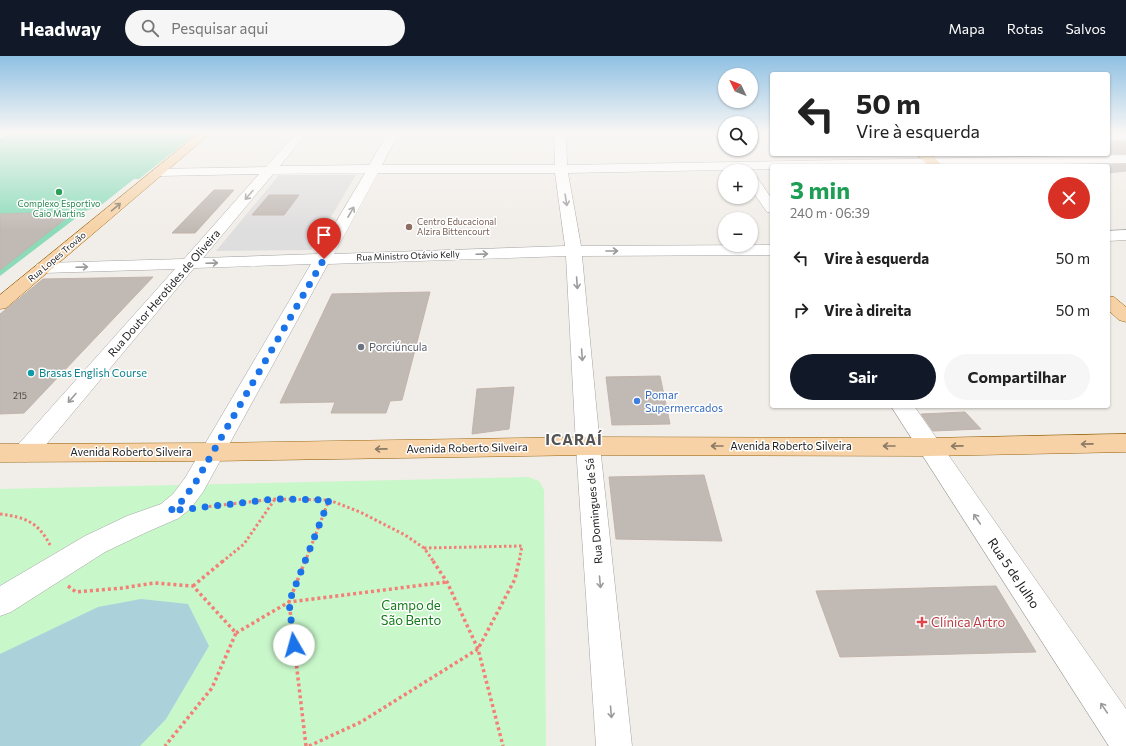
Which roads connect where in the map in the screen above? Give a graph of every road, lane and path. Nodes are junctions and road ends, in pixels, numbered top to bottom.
1 (167, 165) edge
2 (275, 165) edge
3 (377, 165) edge
4 (561, 165) edge
5 (770, 167) edge
6 (718, 168) edge
7 (758, 168) edge
8 (375, 169) junction
9 (561, 169) junction
10 (271, 170) junction
11 (159, 172) junction
12 (758, 189) edge
13 (770, 206) edge
14 (1126, 235) edge
15 (1110, 236) edge
16 (770, 250) edge
17 (574, 251) junction
18 (324, 259) junction
19 (188, 264) junction
20 (43, 268) junction
21 (1110, 303) edge
22 (0, 304) edge
23 (1126, 316) edge
24 (903, 408) edge
25 (1126, 443) edge
26 (588, 446) junction
27 (928, 447) junction
28 (24, 452) junction
29 (213, 452) junction
30 (0, 453) edge
31 (275, 499) junction
32 (329, 500) junction
33 (170, 511) junction
34 (0, 514) edge
35 (424, 548) junction
36 (50, 571) junction
37 (447, 582) junction
38 (193, 586) junction
39 (0, 602) edge
40 (289, 602) junction
41 (236, 634) junction
42 (478, 649) junction
43 (1126, 740) edge
44 (165, 746) edge
45 (308, 746) edge
46 (503, 746) edge
47 (614, 746) edge

1 - 11 main road, Rua Lopes Trovão
2 - 10 street, Rua Doutor Herotides de Oliveira
3 - 8 street
4 - 9 street, Rua Domingues de Sá
5 - 7 street
6 - 9 street
8 - 9 street
8 - 10 street
18 -> 8 street
9 -> 17 street, Rua Domingues de Sá
10 - 11 street
10 -> 19 street, Rua Doutor Herotides de Oliveira
20 -> 11 main road, Rua Lopes Trovão
12 - 13 street
14 - 15 street
17 -> 16 street, Rua Ministro Otávio Kelly
18 -> 17 street, Rua Ministro Otávio Kelly
17 -> 26 street, Rua Domingues de Sá
19 -> 18 street, Rua Ministro Otávio Kelly
18 - 29 street
20 -> 19 street, Rua Ministro Otávio Kelly
19 -> 28 street, Rua Doutor Herotides de Oliveira
20 - 22 main road, Rua Lopes Trovão
21 - 23 main road
24 - 27 street, Rua 5 de Julho
25 -> 27 main road, Avenida Roberto Silveira
27 -> 26 main road, Avenida Roberto Silveira
26 -> 29 main road, Avenida Roberto Silveira
26 -> 47 street, Rua Domingues de Sá
43 -> 27 street, Rua 5 de Julho
28 - 29 main road, Avenida Roberto Silveira
28 - 30 main road, Avenida Roberto Silveira
29 - 33 street
31 - 32 path
31 - 33 path
31 - 38 path
32 - 35 path
32 - 40 path
33 - 36 street
34 - 36 path
35 - 37 path
35 - 42 path
36 - 38 path
36 - 39 street
37 - 40 path
37 - 42 path
38 - 41 path
40 - 41 path
40 - 45 path
41 - 44 path
42 - 45 path
42 - 46 path

